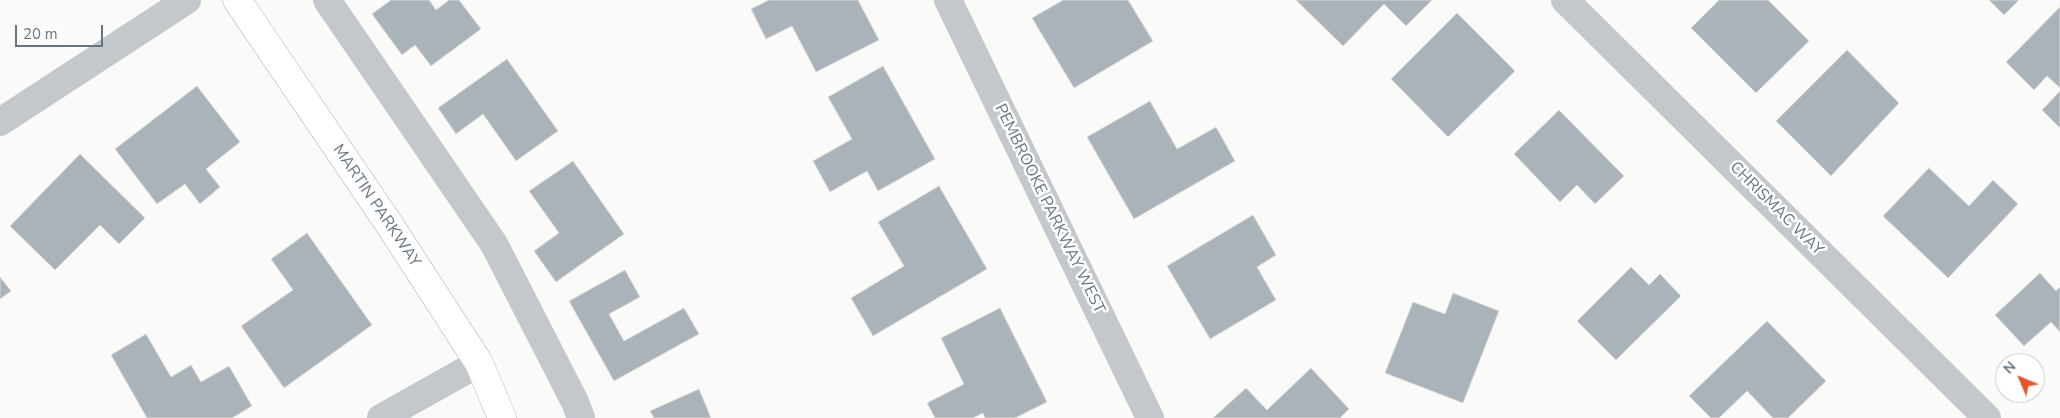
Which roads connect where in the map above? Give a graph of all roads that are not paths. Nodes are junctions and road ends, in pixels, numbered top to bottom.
1 (188, 0) edge
2 (237, 0) edge
3 (327, 0) edge
4 (948, 0) edge
5 (1565, 0) edge
6 (0, 122) edge
7 (479, 363) junction
8 (381, 418) edge
9 (502, 418) edge
10 (581, 418) edge
11 (1150, 418) edge
12 (1987, 418) edge

1 - 6 street
2 - 7 street, MARTIN PARKWAY
3 - 10 street
4 - 11 street, PEMBROOKE PARKWAY WEST
5 - 12 street, CHRISMAC WAY
7 - 8 street
7 - 9 street, MARTIN PARKWAY

